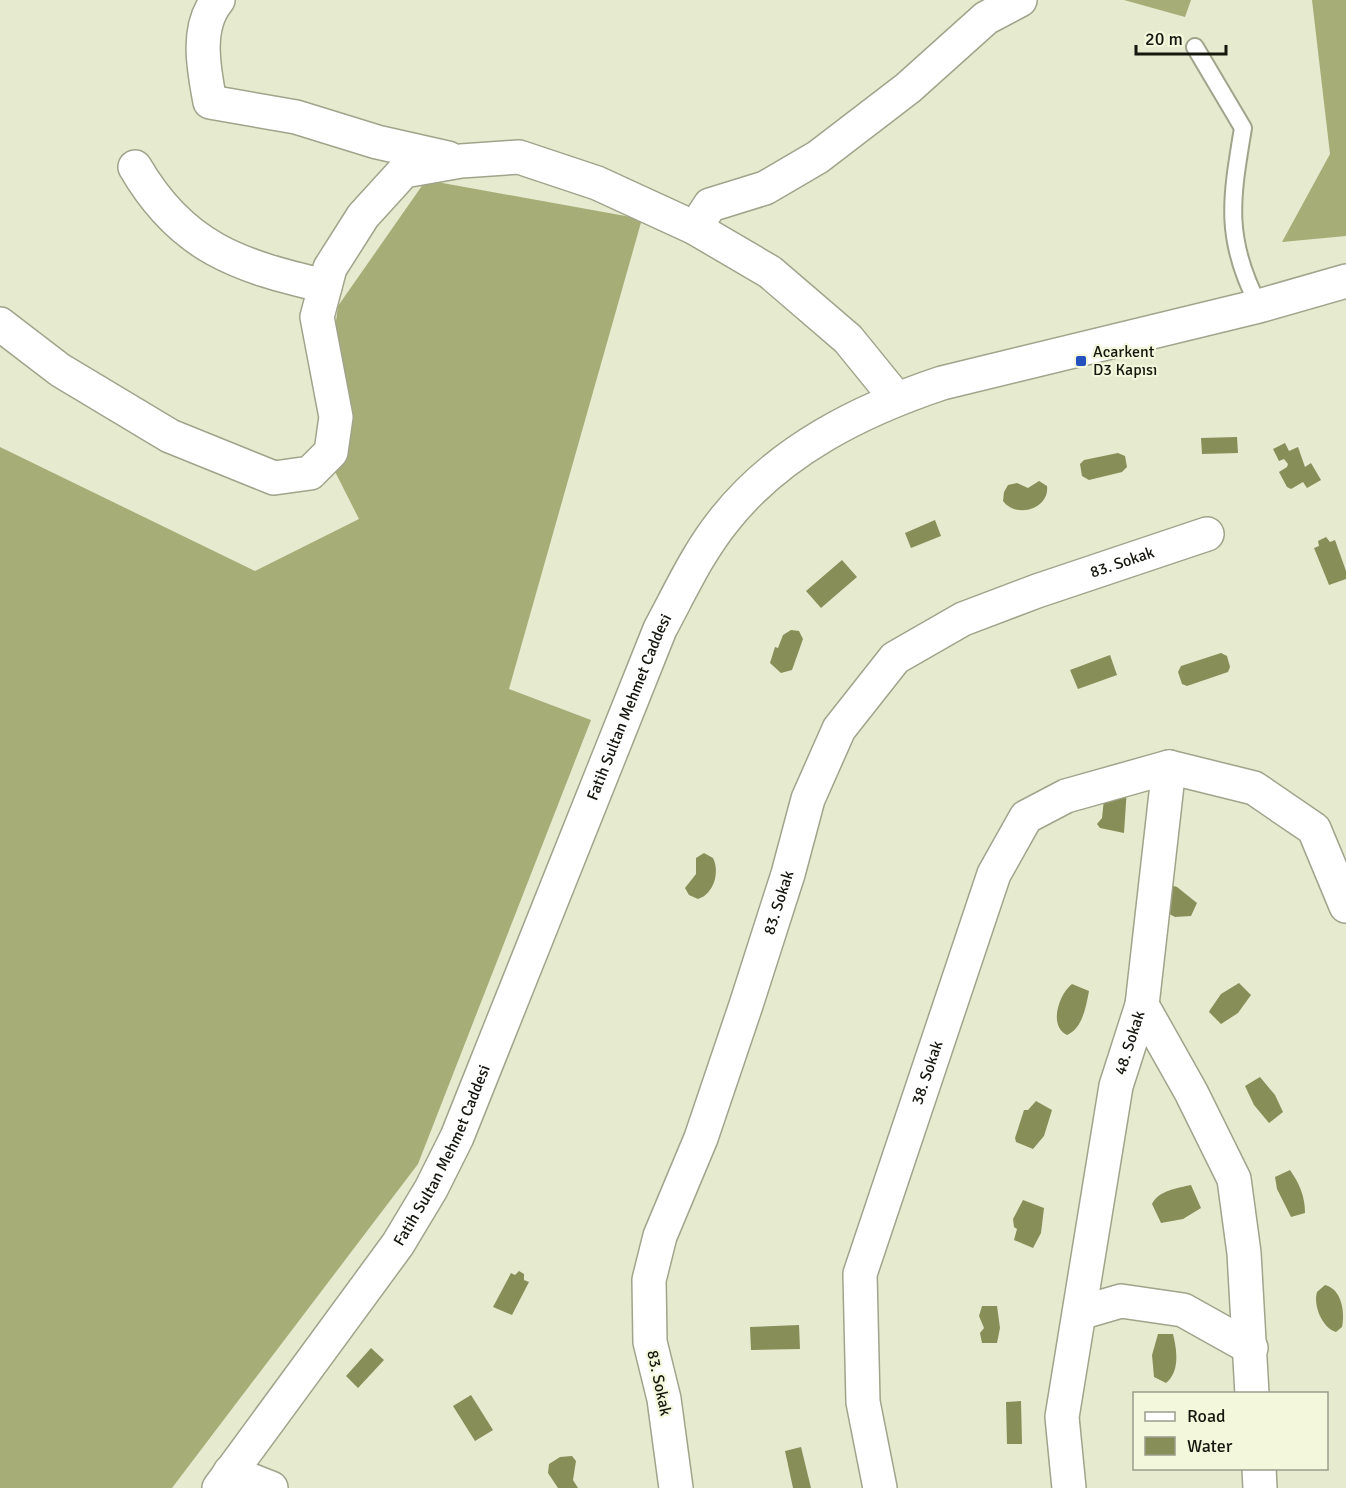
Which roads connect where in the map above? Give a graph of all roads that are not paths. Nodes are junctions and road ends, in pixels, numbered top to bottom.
1 (219, 0) edge
2 (1020, 0) edge
3 (1195, 47) dead end
4 (461, 161) junction
5 (135, 167) dead end
6 (695, 228) junction
7 (1346, 281) edge
8 (325, 286) junction
9 (1259, 306) junction
10 (0, 324) edge
11 (896, 398) junction
12 (1207, 534) dead end
13 (1169, 767) junction
14 (1346, 906) edge
15 (1142, 1005) junction
16 (1080, 1313) junction
17 (1251, 1348) junction
18 (1252, 1392) edge
19 (1259, 1470) edge
20 (224, 1480) edge
21 (271, 1488) edge
22 (676, 1488) edge
23 (880, 1488) edge
24 (1069, 1488) edge
25 (1260, 1488) edge

1 - 4 street
2 - 6 street
3 - 9 lane
4 - 6 street
4 - 8 street
5 - 8 street
6 - 11 street
7 - 9 street, Fatih Sultan Mehmet Caddesi
8 - 10 street
9 - 11 street, Fatih Sultan Mehmet Caddesi
11 - 20 street, Fatih Sultan Mehmet Caddesi
12 - 22 street, 83. Sokak
13 - 14 street, 38. Sokak
13 - 15 street
13 - 23 street, 38. Sokak
15 - 16 street, 48. Sokak
15 - 17 street, 48. Sokak
16 - 17 street
16 - 24 street, 48. Sokak
17 - 18 street, 48. Sokak
19 - 25 street
20 - 21 street

